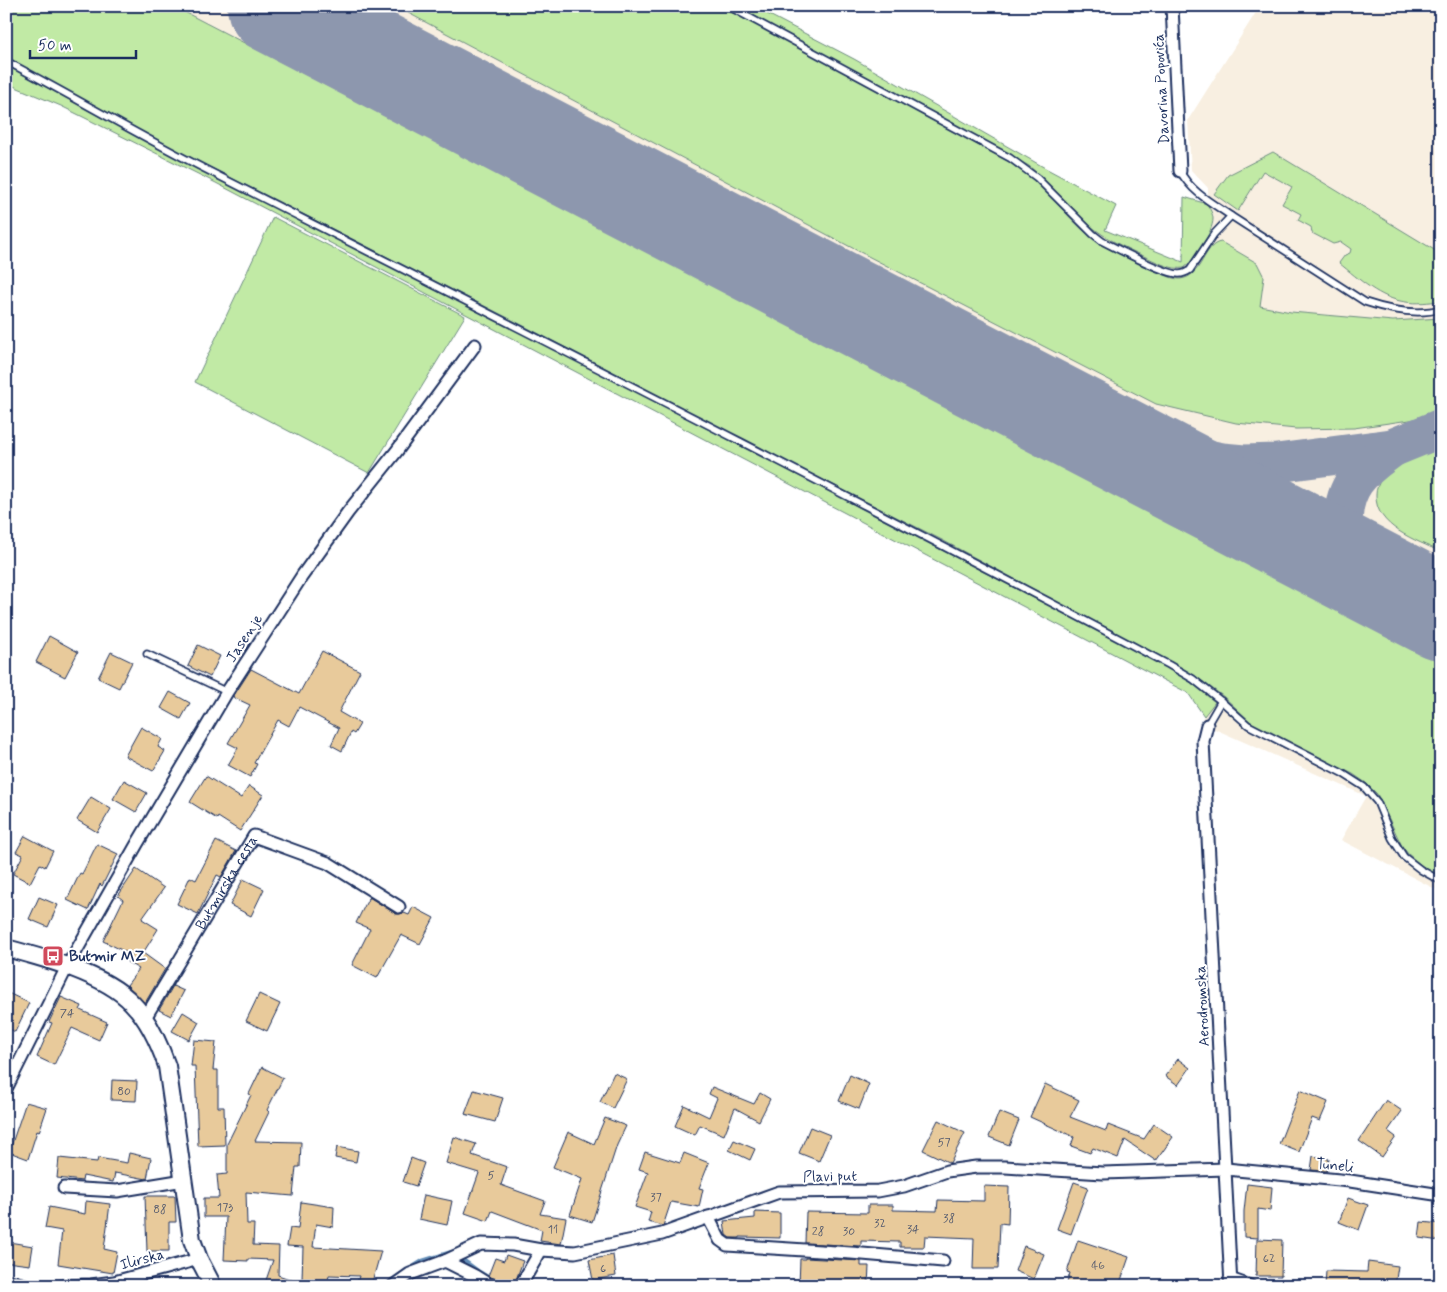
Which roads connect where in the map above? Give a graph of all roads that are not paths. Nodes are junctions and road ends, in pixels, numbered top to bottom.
1 (728, 6) edge
2 (1172, 6) edge
3 (6, 61) edge
4 (1180, 171) joint
5 (1231, 216) junction
6 (1441, 309) edge
7 (475, 345) dead end
8 (147, 654) dead end
9 (227, 692) junction
10 (1221, 701) junction
11 (1207, 725) joint
12 (1441, 882) edge
13 (399, 907) dead end
14 (6, 948) edge
15 (67, 966) junction
16 (144, 1018) junction
17 (6, 1088) edge
18 (1226, 1169) junction
19 (184, 1180) junction
20 (64, 1188) dead end
21 (1441, 1195) edge
22 (708, 1217) junction
23 (541, 1250) junction
24 (199, 1259) junction
25 (449, 1259) junction
26 (943, 1261) dead end
27 (6, 1280) edge
28 (1231, 1282) edge
29 (522, 1284) dead end
30 (29, 1286) edge
31 (63, 1286) edge
32 (213, 1286) edge
33 (393, 1286) edge
34 (491, 1286) edge
35 (1250, 1286) edge

1 - 5 lane
2 - 4 street, Davorina Popovića
3 - 10 lane
4 - 5 lane
5 - 6 lane
7 - 9 street, Jasenje
8 - 9 lane
9 - 15 street, Jasenje
10 - 11 lane
10 - 12 lane
11 - 18 street, Aerodromska
13 - 16 street, Butmirska cesta
14 - 15 street
15 - 16 street
15 - 17 street, Jasenje
16 - 19 street
18 - 21 street, Tuneli
18 - 22 street, Plavi put
18 - 28 street, Aerodromska
19 - 20 street
19 - 24 street
22 - 23 street, Plavi put
22 - 26 street
23 - 25 street, Plavi put
23 - 29 street
24 - 31 street, Ilirska
24 - 32 street
25 - 33 street, Plavi put
25 - 34 street
27 - 30 street
28 - 35 street

